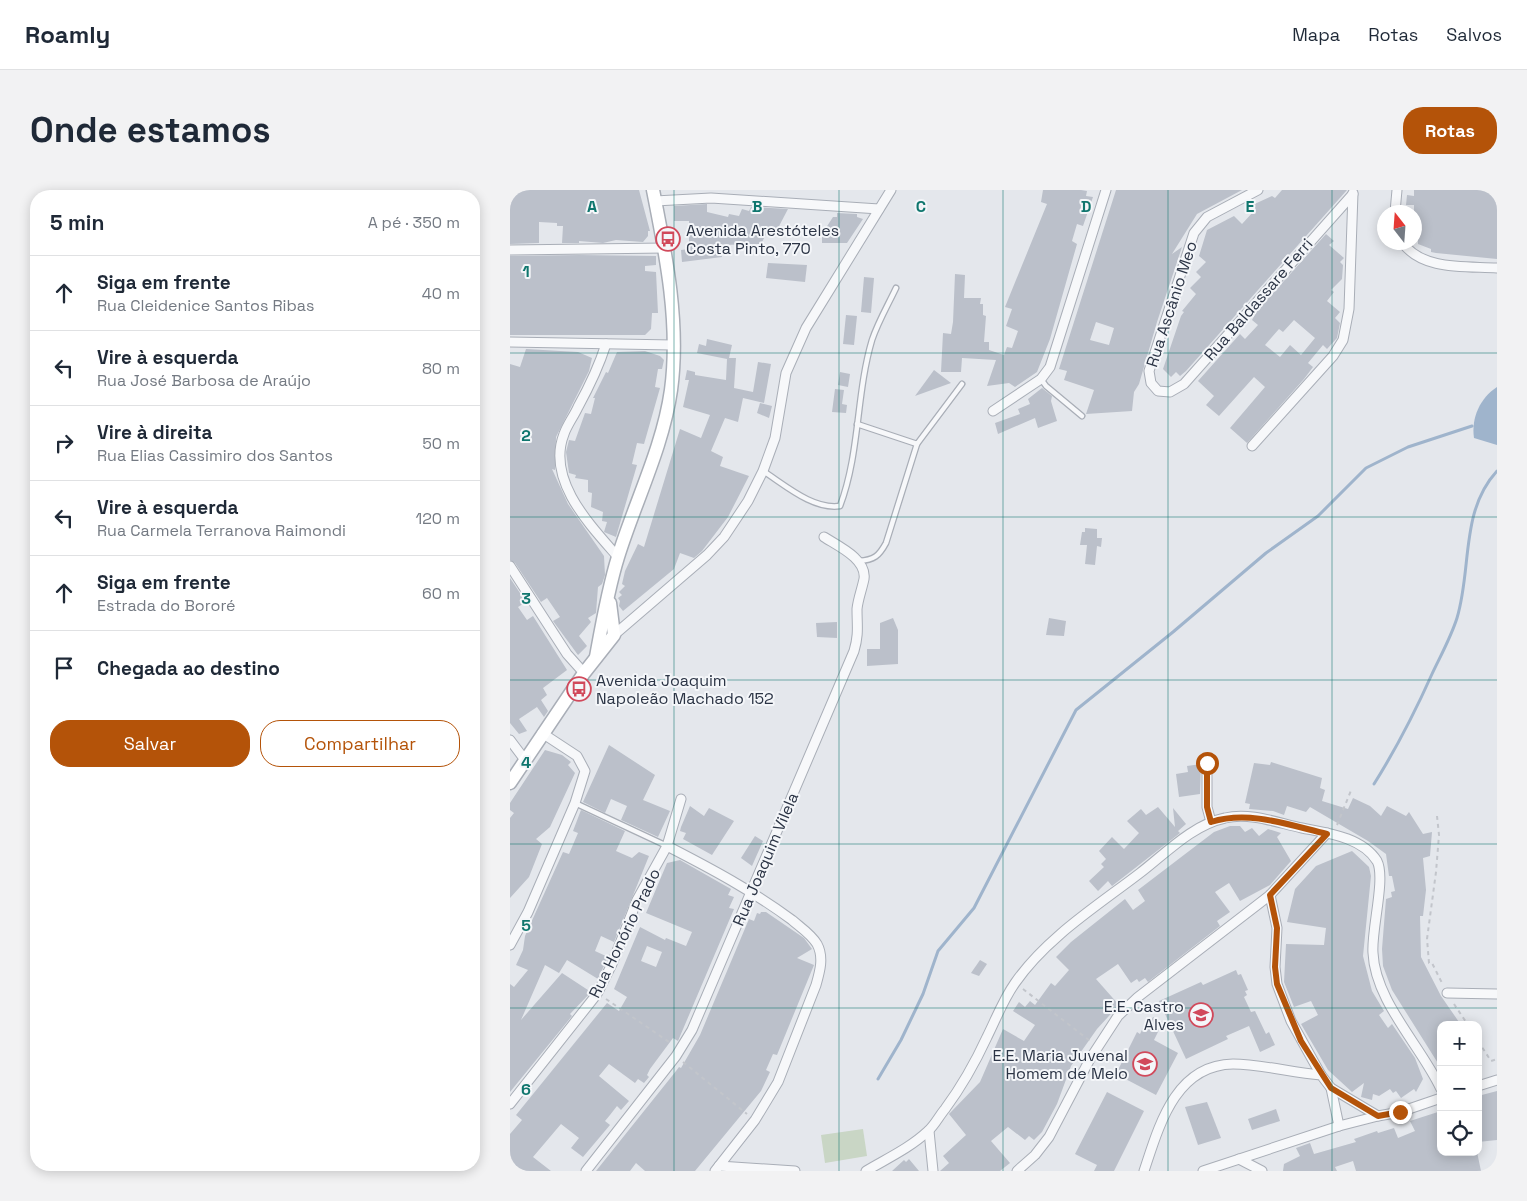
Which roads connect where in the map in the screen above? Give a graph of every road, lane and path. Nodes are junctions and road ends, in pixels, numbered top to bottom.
1 (891, 190) edge
2 (1106, 190) edge
3 (1258, 190) edge
4 (1397, 190) edge
5 (1353, 192) edge
6 (654, 195) edge
7 (1396, 205) edge
8 (879, 209) junction
9 (665, 248) junction
10 (510, 250) edge
11 (1409, 250) edge
12 (1497, 268) edge
13 (896, 288) dead end
14 (510, 342) edge
15 (606, 344) junction
16 (673, 345) junction
17 (1041, 378) junction
18 (962, 384) dead end
19 (1158, 391) joint
20 (993, 411) dead end
21 (1082, 416) dead end
22 (857, 424) junction
23 (917, 444) junction
24 (1252, 446) dead end
25 (763, 472) junction
26 (824, 536) dead end
27 (618, 557) junction
28 (859, 561) junction
29 (510, 566) edge
30 (608, 593) junction
31 (614, 635) junction
32 (596, 657) junction
33 (584, 673) junction
34 (542, 733) junction
35 (510, 740) edge
36 (525, 760) junction
37 (1207, 763) dead end
38 (510, 783) edge
39 (1352, 788) dead end
40 (681, 799) dead end
41 (575, 803) junction
42 (1437, 816) dead end
43 (1211, 822) junction
44 (1330, 834) junction
45 (667, 846) junction
46 (752, 892) junction
47 (1270, 895) junction
48 (510, 945) edge
49 (1015, 982) junction
50 (1448, 993) junction
51 (597, 994) junction
52 (1497, 994) edge
53 (1466, 1021) edge
54 (1482, 1047) edge
55 (1098, 1048) junction
56 (678, 1053) junction
57 (1497, 1059) edge
58 (1321, 1075) junction
59 (1497, 1080) edge
60 (1437, 1081) edge
61 (1482, 1085) edge
62 (1331, 1088) junction
63 (1437, 1099) edge
64 (510, 1104) edge
65 (1378, 1116) junction
66 (755, 1120) junction
67 (1339, 1126) junction
68 (929, 1131) junction
69 (1239, 1159) junction
70 (717, 1168) edge
71 (586, 1171) edge
72 (795, 1171) edge
73 (866, 1171) edge
74 (933, 1171) edge
75 (1017, 1171) edge
76 (1144, 1171) edge
77 (1203, 1171) edge
78 (1262, 1171) edge

1 - 8 street
2 - 17 street
3 - 19 street, Rua Ascânio Meo
4 - 7 street
5 - 19 street, Rua Baldassare Ferri
5 - 24 street
6 - 8 street
6 - 9 main road
8 - 25 street
9 - 10 street
9 - 16 main road
11 - 12 street
13 - 22 lane
14 - 15 street
15 - 16 street
15 - 27 street
16 - 27 main road
17 - 20 street
17 - 21 lane
18 - 23 lane
22 - 23 lane
22 - 25 lane
23 - 28 lane
25 - 31 street
26 - 28 street
27 - 30 main road
28 - 46 street, Rua Joaquim Vilela
29 - 33 street
30 - 31 main road
30 - 32 main road
31 - 32 main road
32 - 33 main road
33 - 34 main road
34 - 36 main road
34 - 41 street
35 - 36 street
36 - 38 main road
37 - 43 street
39 - 44 path
40 - 45 street, Rua Honório Prado
41 - 45 lane
41 - 48 street
42 - 50 path
43 - 44 street
43 - 49 street
44 - 47 street
44 - 60 street
45 - 46 street
45 - 51 street, Rua Honório Prado
46 - 56 street, Rua Joaquim Vilela
46 - 66 street
47 - 55 street
47 - 58 street
49 - 55 path
49 - 68 street
50 - 52 street
50 - 53 path
51 - 56 path
51 - 64 street, Rua Honório Prado
54 - 57 path
55 - 75 street
56 - 66 path
56 - 71 street, Rua Joaquim Vilela
58 - 62 street
58 - 76 street
59 - 61 street
62 - 65 street
62 - 67 street
63 - 65 street
65 - 67 street
66 - 70 street
67 - 69 street
68 - 73 street
68 - 74 street
69 - 77 street
69 - 78 street
70 - 72 street

